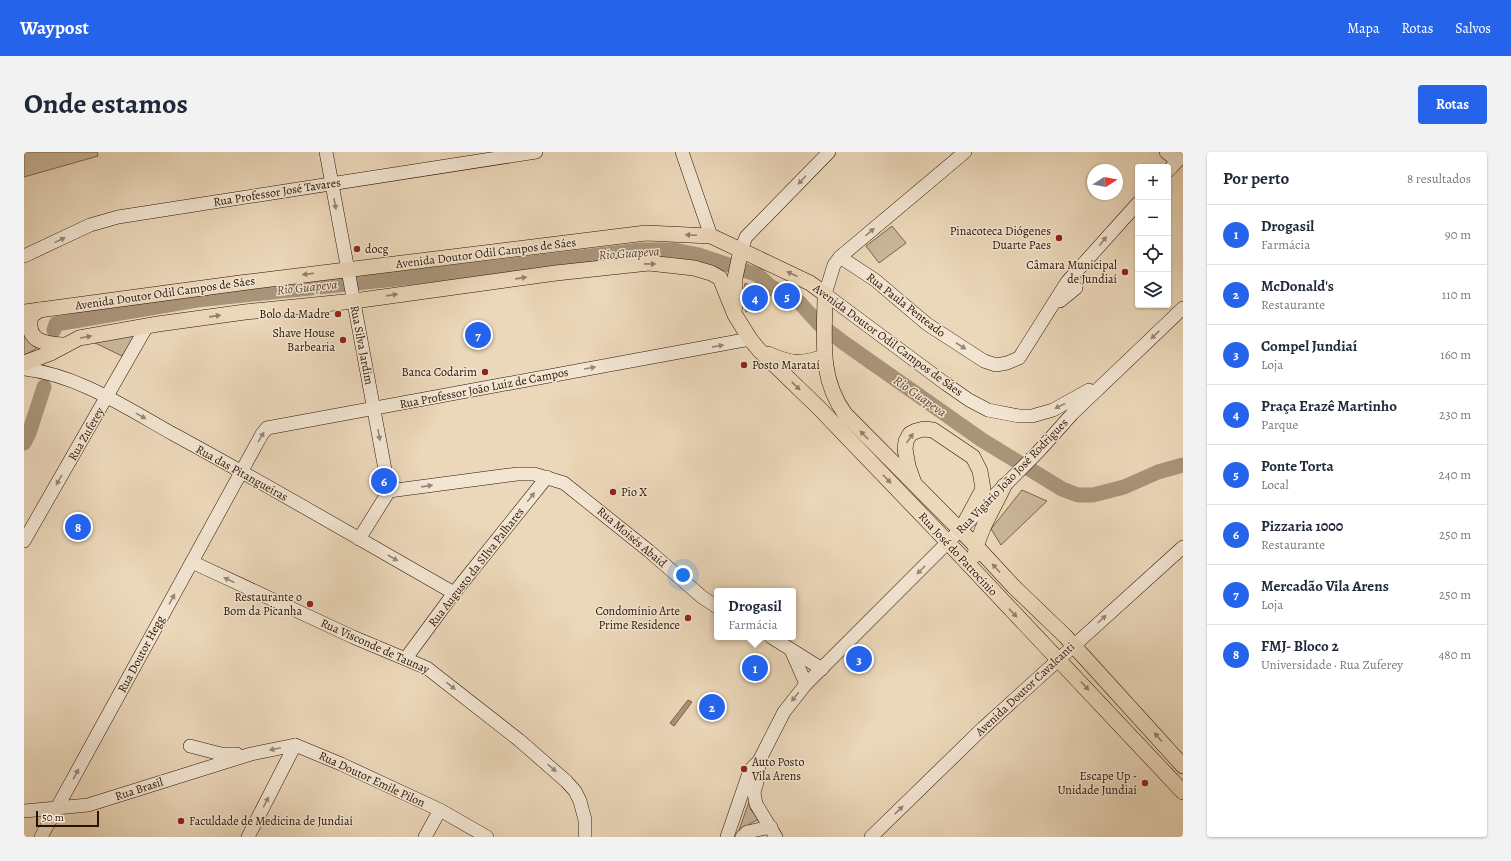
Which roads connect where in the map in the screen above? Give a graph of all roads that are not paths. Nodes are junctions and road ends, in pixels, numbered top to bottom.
1 (326, 152) edge
2 (536, 152) edge
3 (682, 152) edge
4 (829, 152) edge
5 (965, 152) edge
6 (1166, 152) edge
7 (1180, 158) edge
8 (1171, 168) edge
9 (332, 183) junction
10 (1135, 206) edge
11 (711, 236) junction
12 (740, 254) junction
13 (24, 256) edge
14 (840, 257) junction
15 (348, 273) junction
16 (1076, 288) dead end
17 (353, 295) junction
18 (825, 298) junction
19 (1052, 307) junction
20 (1183, 308) edge
21 (39, 310) junction
22 (24, 312) edge
23 (735, 315) junction
24 (147, 326) junction
25 (755, 345) junction
26 (57, 349) junction
27 (824, 356) junction
28 (24, 363) edge
29 (24, 369) edge
30 (1106, 380) junction
31 (106, 398) junction
32 (375, 409) junction
33 (242, 472) junction
34 (547, 477) junction
35 (1004, 486) junction
36 (916, 488) junction
37 (389, 491) junction
38 (961, 530) junction
39 (359, 539) junction
40 (24, 541) edge
41 (949, 543) junction
42 (976, 546) junction
43 (1183, 546) edge
44 (192, 562) junction
45 (973, 570) junction
46 (454, 593) junction
47 (714, 605) edge
48 (776, 640) edge
49 (1073, 645) junction
50 (791, 650) junction
51 (406, 658) junction
52 (1057, 659) junction
53 (822, 668) junction
54 (806, 684) junction
55 (295, 745) junction
56 (190, 746) dead end
57 (251, 754) junction
58 (759, 761) junction
59 (1183, 766) edge
60 (1183, 792) edge
61 (57, 809) junction
62 (440, 810) junction
63 (24, 811) edge
64 (773, 832) edge
65 (41, 837) edge
66 (248, 837) edge
67 (425, 837) edge
68 (487, 837) edge
69 (585, 837) edge
70 (727, 837) edge
71 (742, 837) edge
72 (871, 837) edge

1 - 9 street, Rua Silva Jardim
2 - 9 street, Rua Professor José Tavares
3 - 11 street
4 -> 12 street
14 -> 5 street
6 - 7 street
7 - 8 street
13 -> 9 street, Rua Professor José Tavares
9 -> 15 street, Rua Silva Jardim
19 -> 10 street, Rua Paula Penteado
11 - 12 main road, Avenida Doutor Odil Campos de Sáes
11 -> 15 main road, Avenida Doutor Odil Campos de Sáes
18 -> 12 main road, Avenida Doutor Odil Campos de Sáes
12 - 23 main road
14 - 18 street
14 -> 19 street, Rua Paula Penteado
15 - 17 street, Rua Silva Jardim
15 -> 21 main road, Avenida Doutor Odil Campos de Sáes
16 - 19 street
17 -> 23 main road
24 -> 17 main road
17 - 32 street, Rua Silva Jardim
18 - 27 main road, Rua José do Patrocínio
30 -> 18 street, Avenida Doutor Odil Campos de Sáes
20 -> 30 street, Rua Vigário João José Rodrigues
21 - 22 main road, Avenida Doutor Odil Campos de Sáes
21 - 26 main road
23 - 25 main road, Rua José do Patrocínio
26 -> 24 main road
24 - 31 street, Rua Zuferey
25 - 27 main road
32 -> 25 street, Rua Professor João Luiz de Campos
25 -> 41 main road, Rua José do Patrocínio
26 - 28 main road
36 -> 27 main road, Rua José do Patrocínio
29 - 31 street, Rua das Pitangueiras
30 - 35 street, Rua Vigário João José Rodrigues
31 -> 33 street, Rua das Pitangueiras
31 -> 40 street, Rua Zuferey
33 -> 32 street, Rua Professor João Luiz de Campos
32 -> 37 street, Rua Silva Jardim
33 - 39 street, Rua das Pitangueiras
33 - 44 street, Rua Doutor Hegg
37 -> 34 street, Rua Moisés Abaid
46 -> 34 street, Rua Augusto da SIlva Palhares
34 - 47 street, Rua Moisés Abaid
35 - 38 street, Rua Vigário João José Rodrigues
35 - 42 main road
36 - 38 main road, Rua José do Patrocínio
36 -> 38 main road
37 - 39 street
38 - 41 street, Rua Vigário João José Rodrigues
38 - 42 main road, Rua José do Patrocínio
39 -> 46 street, Rua das Pitangueiras
41 - 45 main road, Rua José do Patrocínio
41 -> 53 street, Rua Vigário João José Rodrigues
42 - 45 main road
49 -> 42 main road, Rua José do Patrocínio
49 -> 43 street, Avenida Doutor Cavalcanti
51 -> 44 street, Rua Visconde de Taunay
61 -> 44 street, Rua Doutor Hegg
45 -> 52 main road, Rua José do Patrocínio
46 - 51 street, Rua Augusto da SIlva Palhares
48 - 50 street
49 - 52 street, Avenida Doutor Cavalcanti
59 -> 49 main road, Rua José do Patrocínio
50 - 53 street
50 - 54 street
51 -> 69 street, Rua Visconde de Taunay
52 -> 60 main road, Rua José do Patrocínio
72 -> 52 street, Avenida Doutor Cavalcanti
53 - 54 street, Rua Vigário João José Rodrigues
54 -> 58 street, Rua Vigário João José Rodrigues
55 -> 57 street
55 - 62 street, Rua Doutor Emile Pilon
66 -> 55 street
56 - 57 street
57 - 61 street, Rua Brasil
58 - 64 street
58 - 70 street
61 - 63 street, Rua Brasil
61 - 65 street, Rua Doutor Hegg
62 - 67 street
62 - 68 street, Rua Doutor Emile Pilon
64 - 71 street

